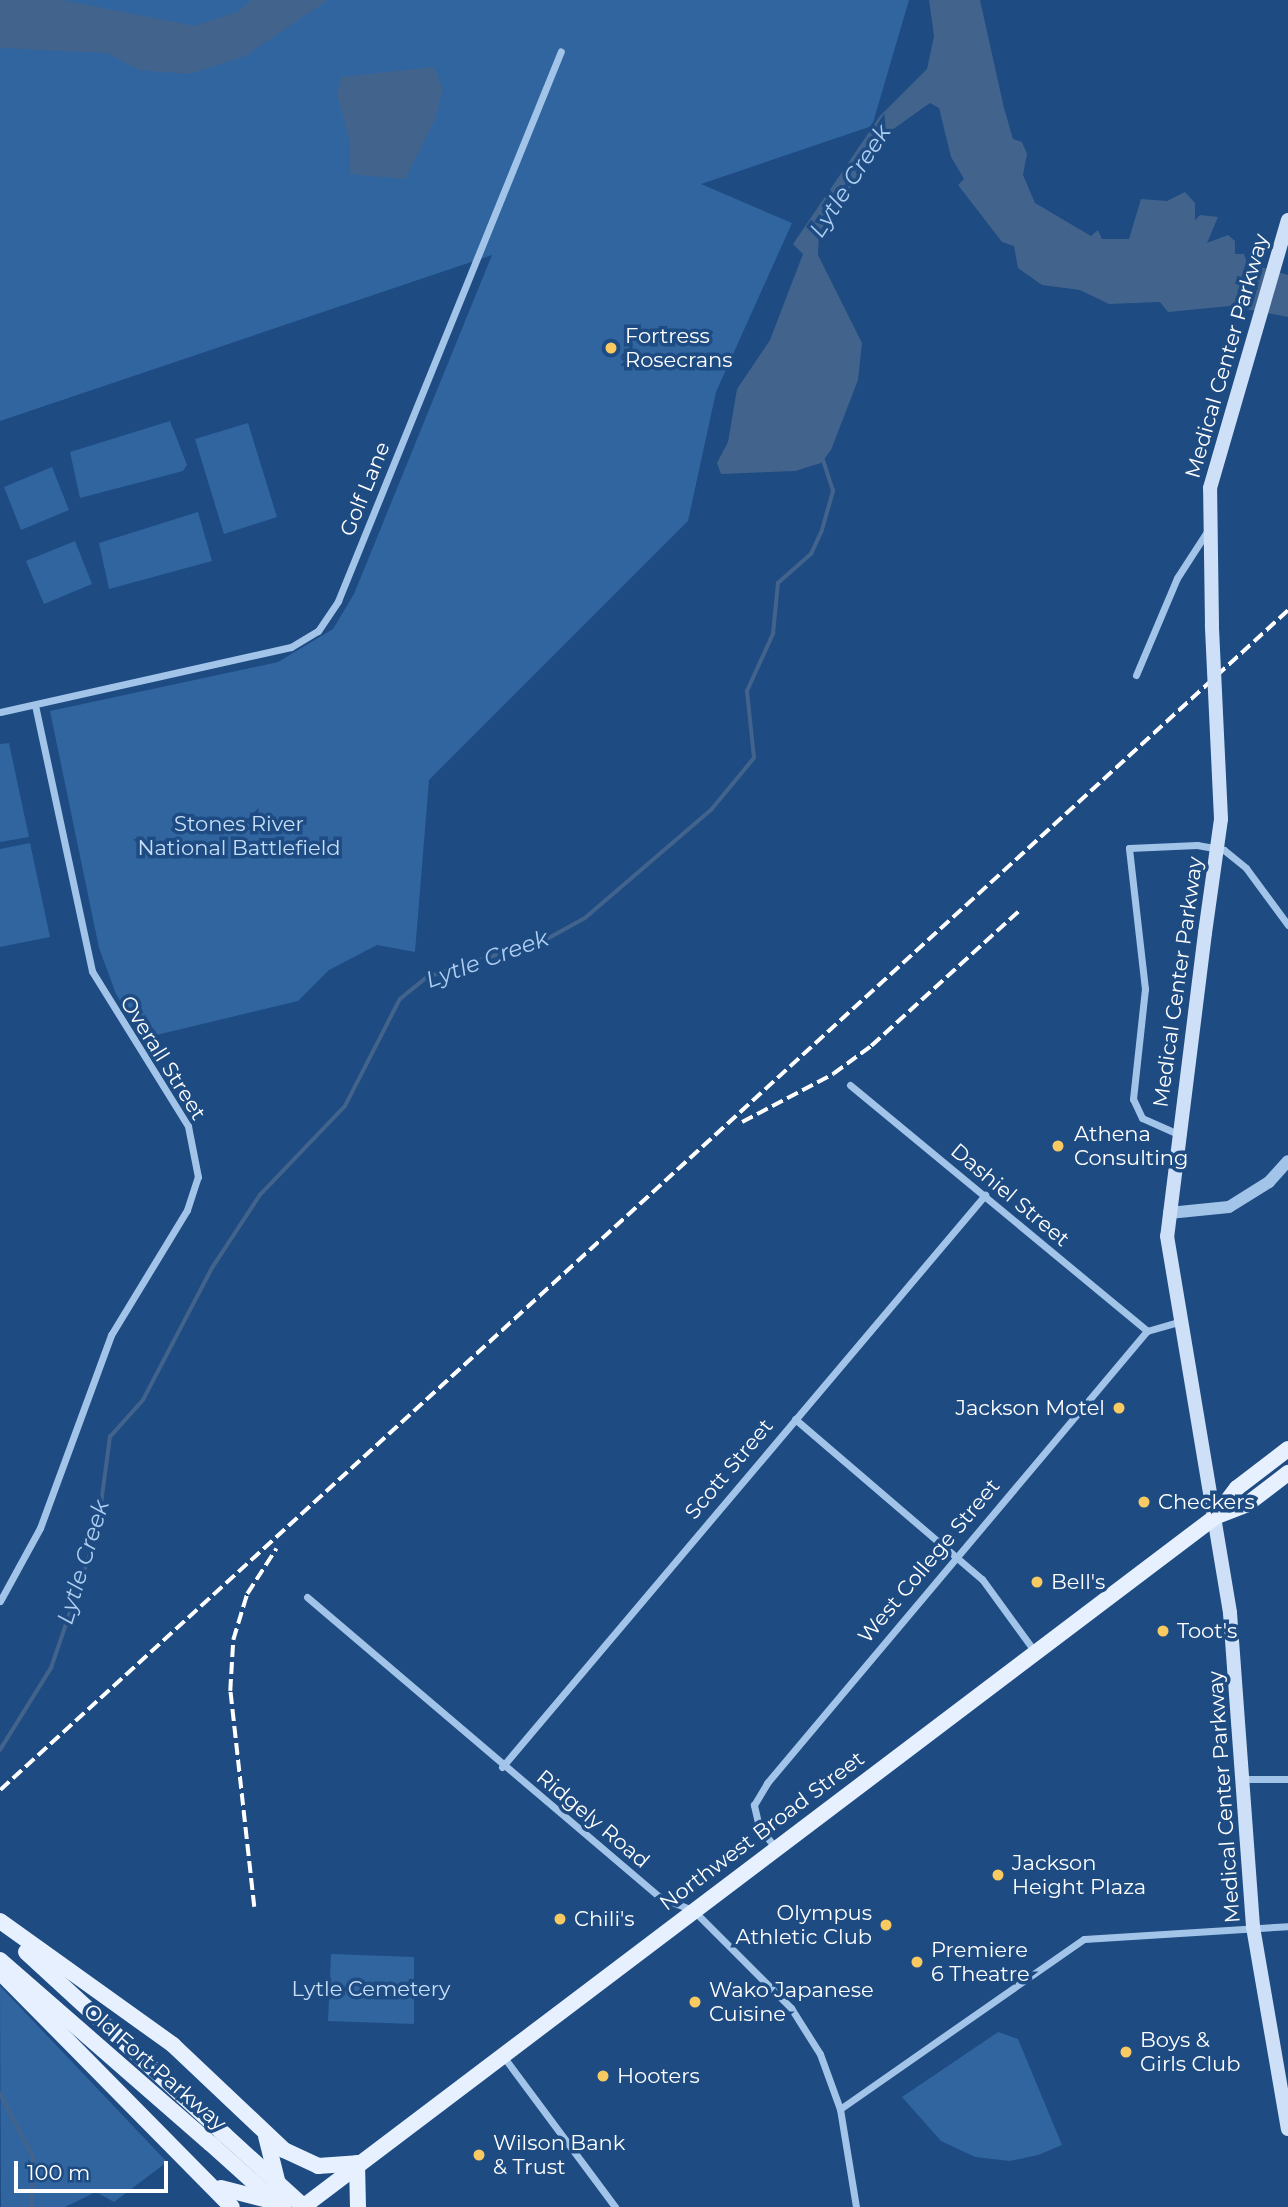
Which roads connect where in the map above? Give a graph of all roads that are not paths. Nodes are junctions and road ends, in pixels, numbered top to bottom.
1 (561, 51) dead end
2 (1288, 220) edge
3 (1208, 530) junction
4 (1136, 675) dead end
5 (35, 705) junction
6 (0, 712) edge
7 (1285, 915) edge
8 (1288, 925) edge
9 (850, 1085) dead end
10 (1178, 1134) junction
11 (1288, 1161) edge
12 (985, 1195) junction
13 (1169, 1213) junction
14 (1178, 1321) junction
15 (1147, 1331) junction
16 (795, 1419) junction
17 (1288, 1449) edge
18 (1288, 1474) edge
19 (1215, 1517) junction
20 (958, 1557) junction
21 (307, 1597) dead end
22 (0, 1601) edge
23 (1035, 1652) junction
24 (502, 1767) junction
25 (1245, 1779) junction
26 (1288, 1779) edge
27 (775, 1847) junction
28 (693, 1910) junction
29 (0, 1921) edge
30 (1288, 1926) edge
31 (1254, 1927) junction
32 (0, 1928) edge
33 (0, 1960) edge
34 (0, 1972) edge
35 (502, 2055) junction
36 (1285, 2086) edge
37 (840, 2109) junction
38 (1288, 2129) edge
39 (265, 2134) junction
40 (357, 2163) junction
41 (216, 2186) junction
42 (307, 2205) edge
43 (280, 2206) edge
44 (232, 2207) edge
45 (358, 2207) edge
46 (615, 2207) edge
47 (856, 2207) edge

1 - 5 street, Golf Lane
2 - 3 main road, Medical Center Parkway
3 - 4 street
3 - 10 main road, Medical Center Parkway, bridge
5 - 6 street, Golf Lane
5 - 22 street, Overall Street
7 - 8 street
7 - 10 street
9 - 12 street, Dashiel Street
10 - 13 main road, Medical Center Parkway
11 - 13 street
12 - 15 street, Dashiel Street
12 - 16 street, Scott Street
13 - 14 main road, Medical Center Parkway
14 - 15 street
14 - 19 main road, Medical Center Parkway
15 - 20 street, West College Street
16 - 20 street
16 - 24 street, Scott Street
17 - 19 main road, Northwest Broad Street
18 - 19 main road, Northwest Broad Street
19 - 23 main road, Northwest Broad Street
19 - 25 main road, Medical Center Parkway
20 - 23 street
20 - 27 street, West College Street
21 - 24 street, Ridgely Road
23 - 27 main road, Northwest Broad Street
24 - 28 street, Ridgely Road
25 - 26 street
25 - 31 main road, Medical Center Parkway
27 - 28 main road, Northwest Broad Street
28 - 35 main road, Northwest Broad Street
28 - 37 street, Ridgely Road
29 - 39 main road
30 - 31 street
31 - 36 main road, Medical Center Parkway
31 - 37 street
32 - 42 main road, Old Fort Parkway, bridge
33 - 43 main road, Old Fort Parkway, bridge
34 - 41 main road
35 - 40 main road, Northwest Broad Street
35 - 46 street
36 - 38 main road, Medical Center Parkway
37 - 47 street, Ridgely Road
39 - 40 main road
39 - 43 main road
40 - 42 main road, Northwest Broad Street
40 - 45 main road
41 - 43 main road
41 - 44 main road
42 - 43 main road

